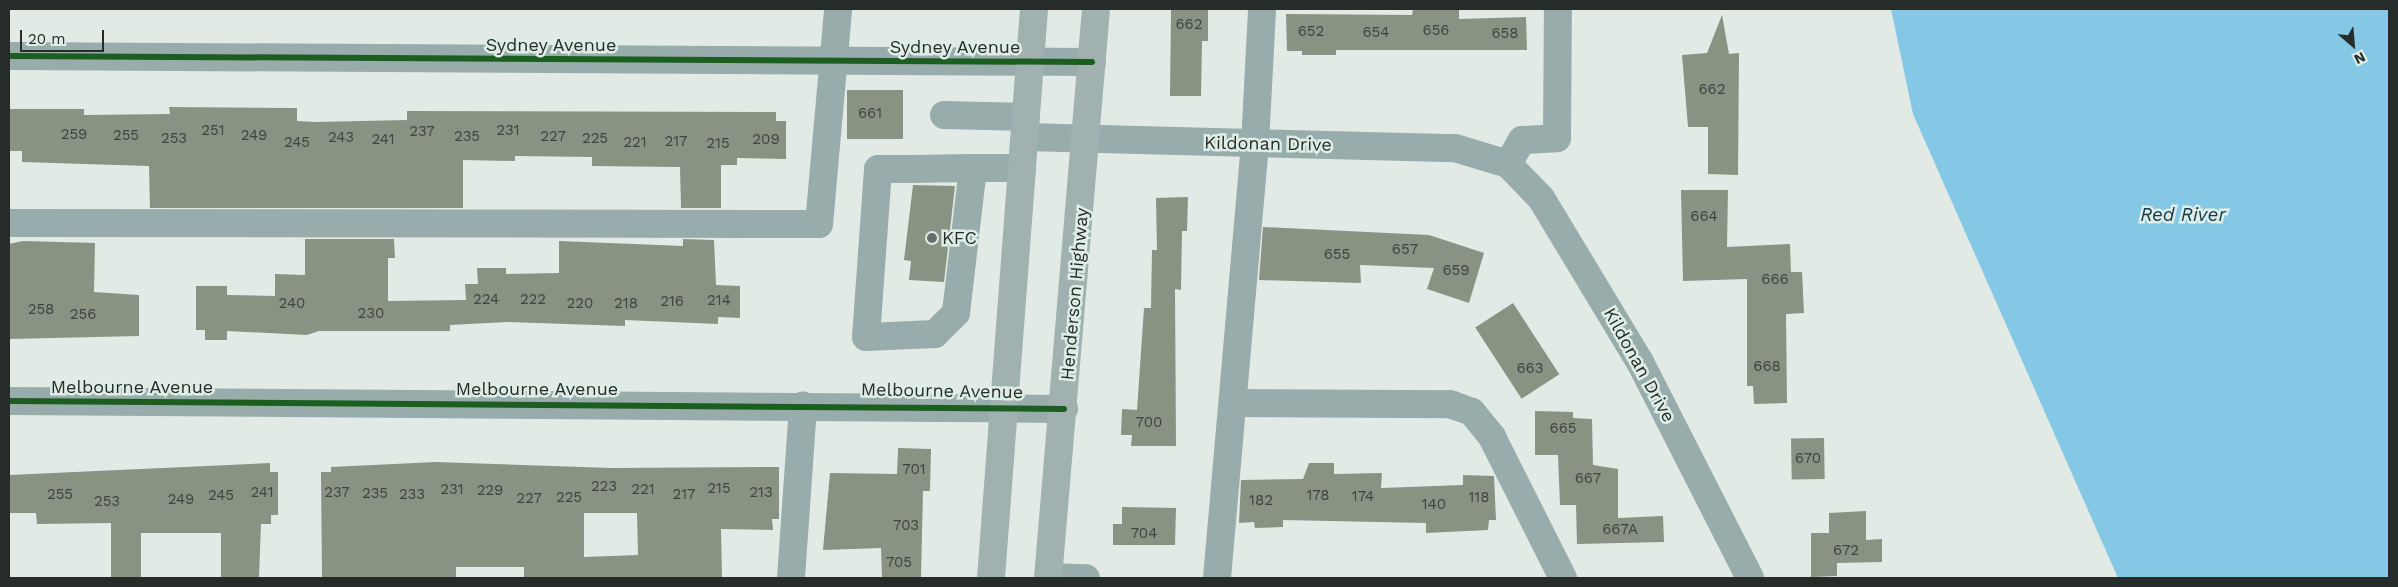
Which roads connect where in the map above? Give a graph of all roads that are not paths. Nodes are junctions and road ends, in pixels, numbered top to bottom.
1 (838, 9) edge
2 (1034, 9) edge
3 (1096, 9) edge
4 (1262, 9) edge
5 (1558, 9) edge
6 (9, 56) edge
7 (1030, 61) junction
8 (834, 62) junction
9 (1092, 62) junction
10 (944, 115) dead end
11 (1026, 127) junction
12 (1088, 140) junction
13 (1255, 144) junction
14 (1508, 164) junction
15 (973, 168) junction
16 (1022, 168) junction
17 (9, 222) edge
18 (9, 401) edge
19 (1233, 403) junction
20 (803, 405) junction
21 (1004, 406) junction
22 (1064, 409) junction
23 (1742, 576) edge
24 (791, 578) edge
25 (991, 578) edge
26 (1048, 578) edge
27 (1086, 578) edge
28 (1217, 578) edge
29 (1563, 578) edge

1 - 8 street
2 - 7 main road
3 - 9 main road, Henderson Highway
4 - 13 street
5 - 14 street
6 - 8 street, Sydney Avenue
7 - 8 street, Sydney Avenue
7 - 9 street, Sydney Avenue
7 - 11 main road
8 - 17 street
9 - 12 main road, Henderson Highway
10 - 11 street, Kildonan Drive
11 - 12 street, Kildonan Drive
11 - 16 main road
12 - 13 street, Kildonan Drive
12 - 22 main road, Henderson Highway
13 - 14 street, Kildonan Drive
13 - 19 street
14 - 23 street, Kildonan Drive
15 - 15 street
15 - 16 street
16 - 21 main road
18 - 20 street, Melbourne Avenue
19 - 28 street
19 - 29 street
20 - 21 street, Melbourne Avenue
20 - 24 street
21 - 22 street, Melbourne Avenue
21 - 25 main road
22 - 26 main road, Henderson Highway
26 - 27 street

